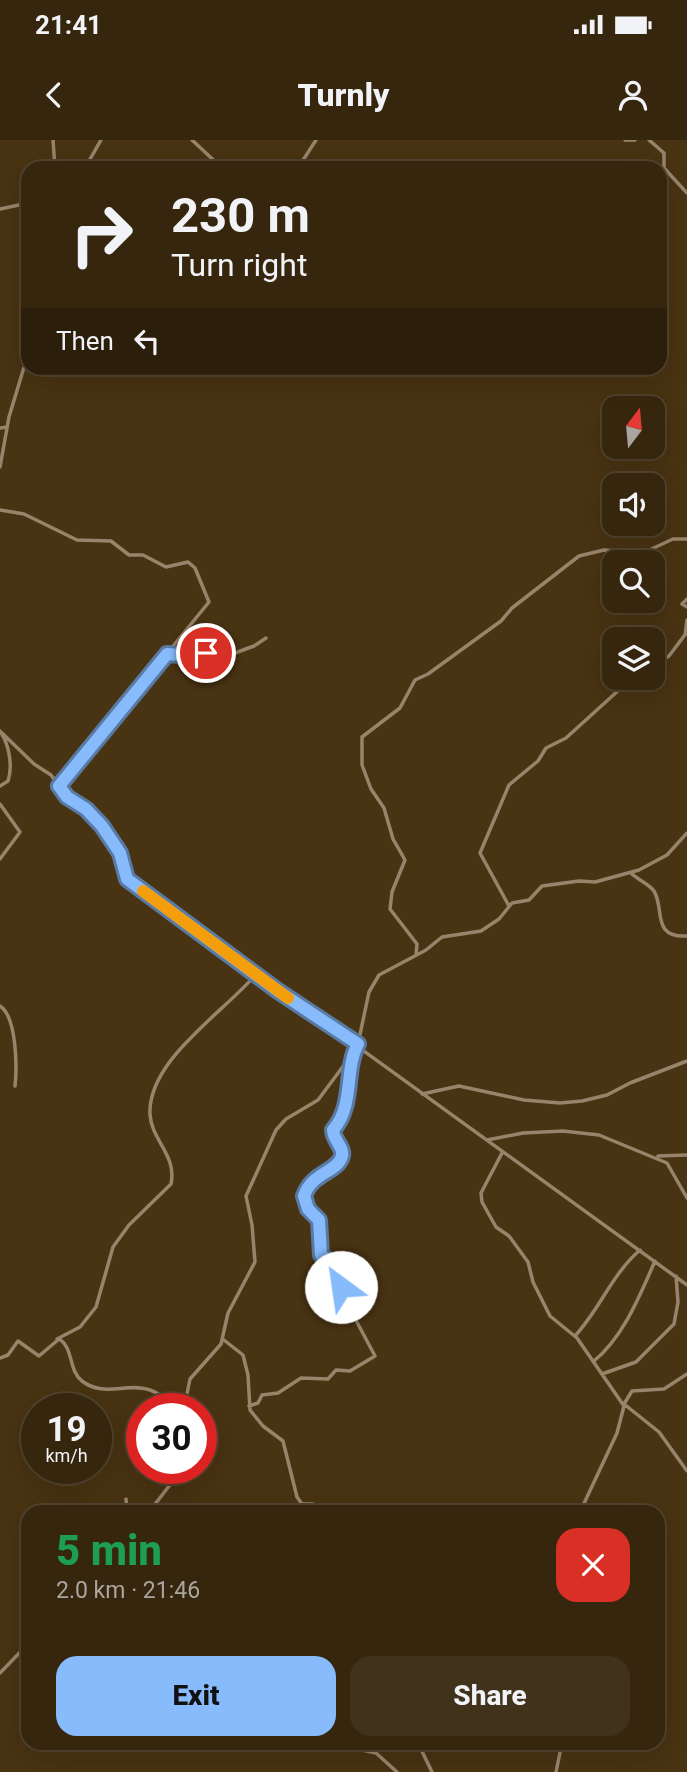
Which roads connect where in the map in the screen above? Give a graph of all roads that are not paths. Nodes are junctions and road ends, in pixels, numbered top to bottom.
1 (53, 140) edge
2 (102, 140) edge
3 (192, 140) edge
4 (316, 140) edge
5 (625, 140) edge
6 (635, 140) edge
7 (649, 140) edge
8 (54, 161) edge
9 (89, 161) edge
10 (214, 161) edge
11 (302, 161) edge
12 (665, 161) edge
13 (667, 171) edge
14 (687, 193) edge
15 (21, 204) edge
16 (0, 209) edge
17 (22, 375) edge
18 (7, 427) junction
19 (0, 428) edge
20 (0, 467) edge
21 (0, 510) edge
22 (687, 539) edge
23 (687, 599) edge
24 (687, 607) edge
25 (687, 620) edge
26 (686, 634) edge
27 (266, 638) dead end
28 (167, 654) junction
29 (665, 658) edge
30 (619, 690) edge
31 (1, 732) edge
32 (0, 786) edge
33 (59, 786) junction
34 (0, 804) edge
35 (687, 833) edge
36 (0, 859) edge
37 (631, 873) junction
38 (509, 906) junction
39 (687, 936) edge
40 (416, 957) junction
41 (257, 973) junction
42 (0, 1006) edge
43 (358, 1044) junction
44 (350, 1057) junction
45 (687, 1061) edge
46 (15, 1086) dead end
47 (422, 1094) junction
48 (485, 1140) junction
49 (501, 1152) junction
50 (687, 1154) edge
51 (655, 1157) junction
52 (687, 1198) edge
53 (640, 1250) junction
54 (655, 1261) junction
55 (676, 1276) junction
56 (687, 1285) edge
57 (575, 1336) junction
58 (57, 1339) junction
59 (223, 1339) junction
60 (0, 1357) edge
61 (594, 1360) junction
62 (602, 1374) junction
63 (687, 1374) edge
64 (154, 1393) edge
65 (187, 1393) edge
66 (624, 1404) junction
67 (249, 1406) junction
68 (687, 1471) edge
69 (171, 1484) edge
70 (127, 1499) dead end
71 (127, 1505) edge
72 (154, 1505) edge
73 (315, 1505) edge
74 (583, 1505) edge
75 (21, 1651) edge
76 (0, 1673) edge
77 (360, 1750) edge
78 (421, 1750) edge
79 (561, 1750) edge
80 (397, 1772) edge
81 (432, 1772) edge
82 (556, 1772) edge

1 - 8 street
2 - 9 street
3 - 10 street
4 - 11 street
5 - 6 street
7 - 12 street
13 - 14 street
15 - 16 street
17 - 18 street
18 - 19 street
18 - 20 street
21 - 28 street
22 - 40 street
23 - 24 street
25 - 26 street
26 - 29 street
27 - 28 street
28 - 33 street
30 - 38 street
31 - 32 street
31 - 33 street
33 - 41 street
34 - 36 street
35 - 37 street
37 - 38 street
37 - 39 street
38 - 40 street
40 - 43 street
41 - 43 street
41 - 58 street
42 - 46 street
43 - 44 street
43 - 47 street
44 - 59 street
44 - 67 street
45 - 47 street
47 - 48 street
48 - 49 street
48 - 51 street
49 - 53 street
49 - 57 street
50 - 51 street
51 - 52 street
53 - 54 street
53 - 57 street
54 - 55 street
54 - 61 street
55 - 56 street
55 - 62 street
57 - 61 street
58 - 60 street
58 - 64 street
59 - 65 street
59 - 67 street
61 - 62 street
62 - 66 street
63 - 66 street
66 - 68 street
66 - 74 street
67 - 73 street
69 - 72 street
70 - 71 street
75 - 76 street
77 - 80 street
78 - 81 street
79 - 82 street

